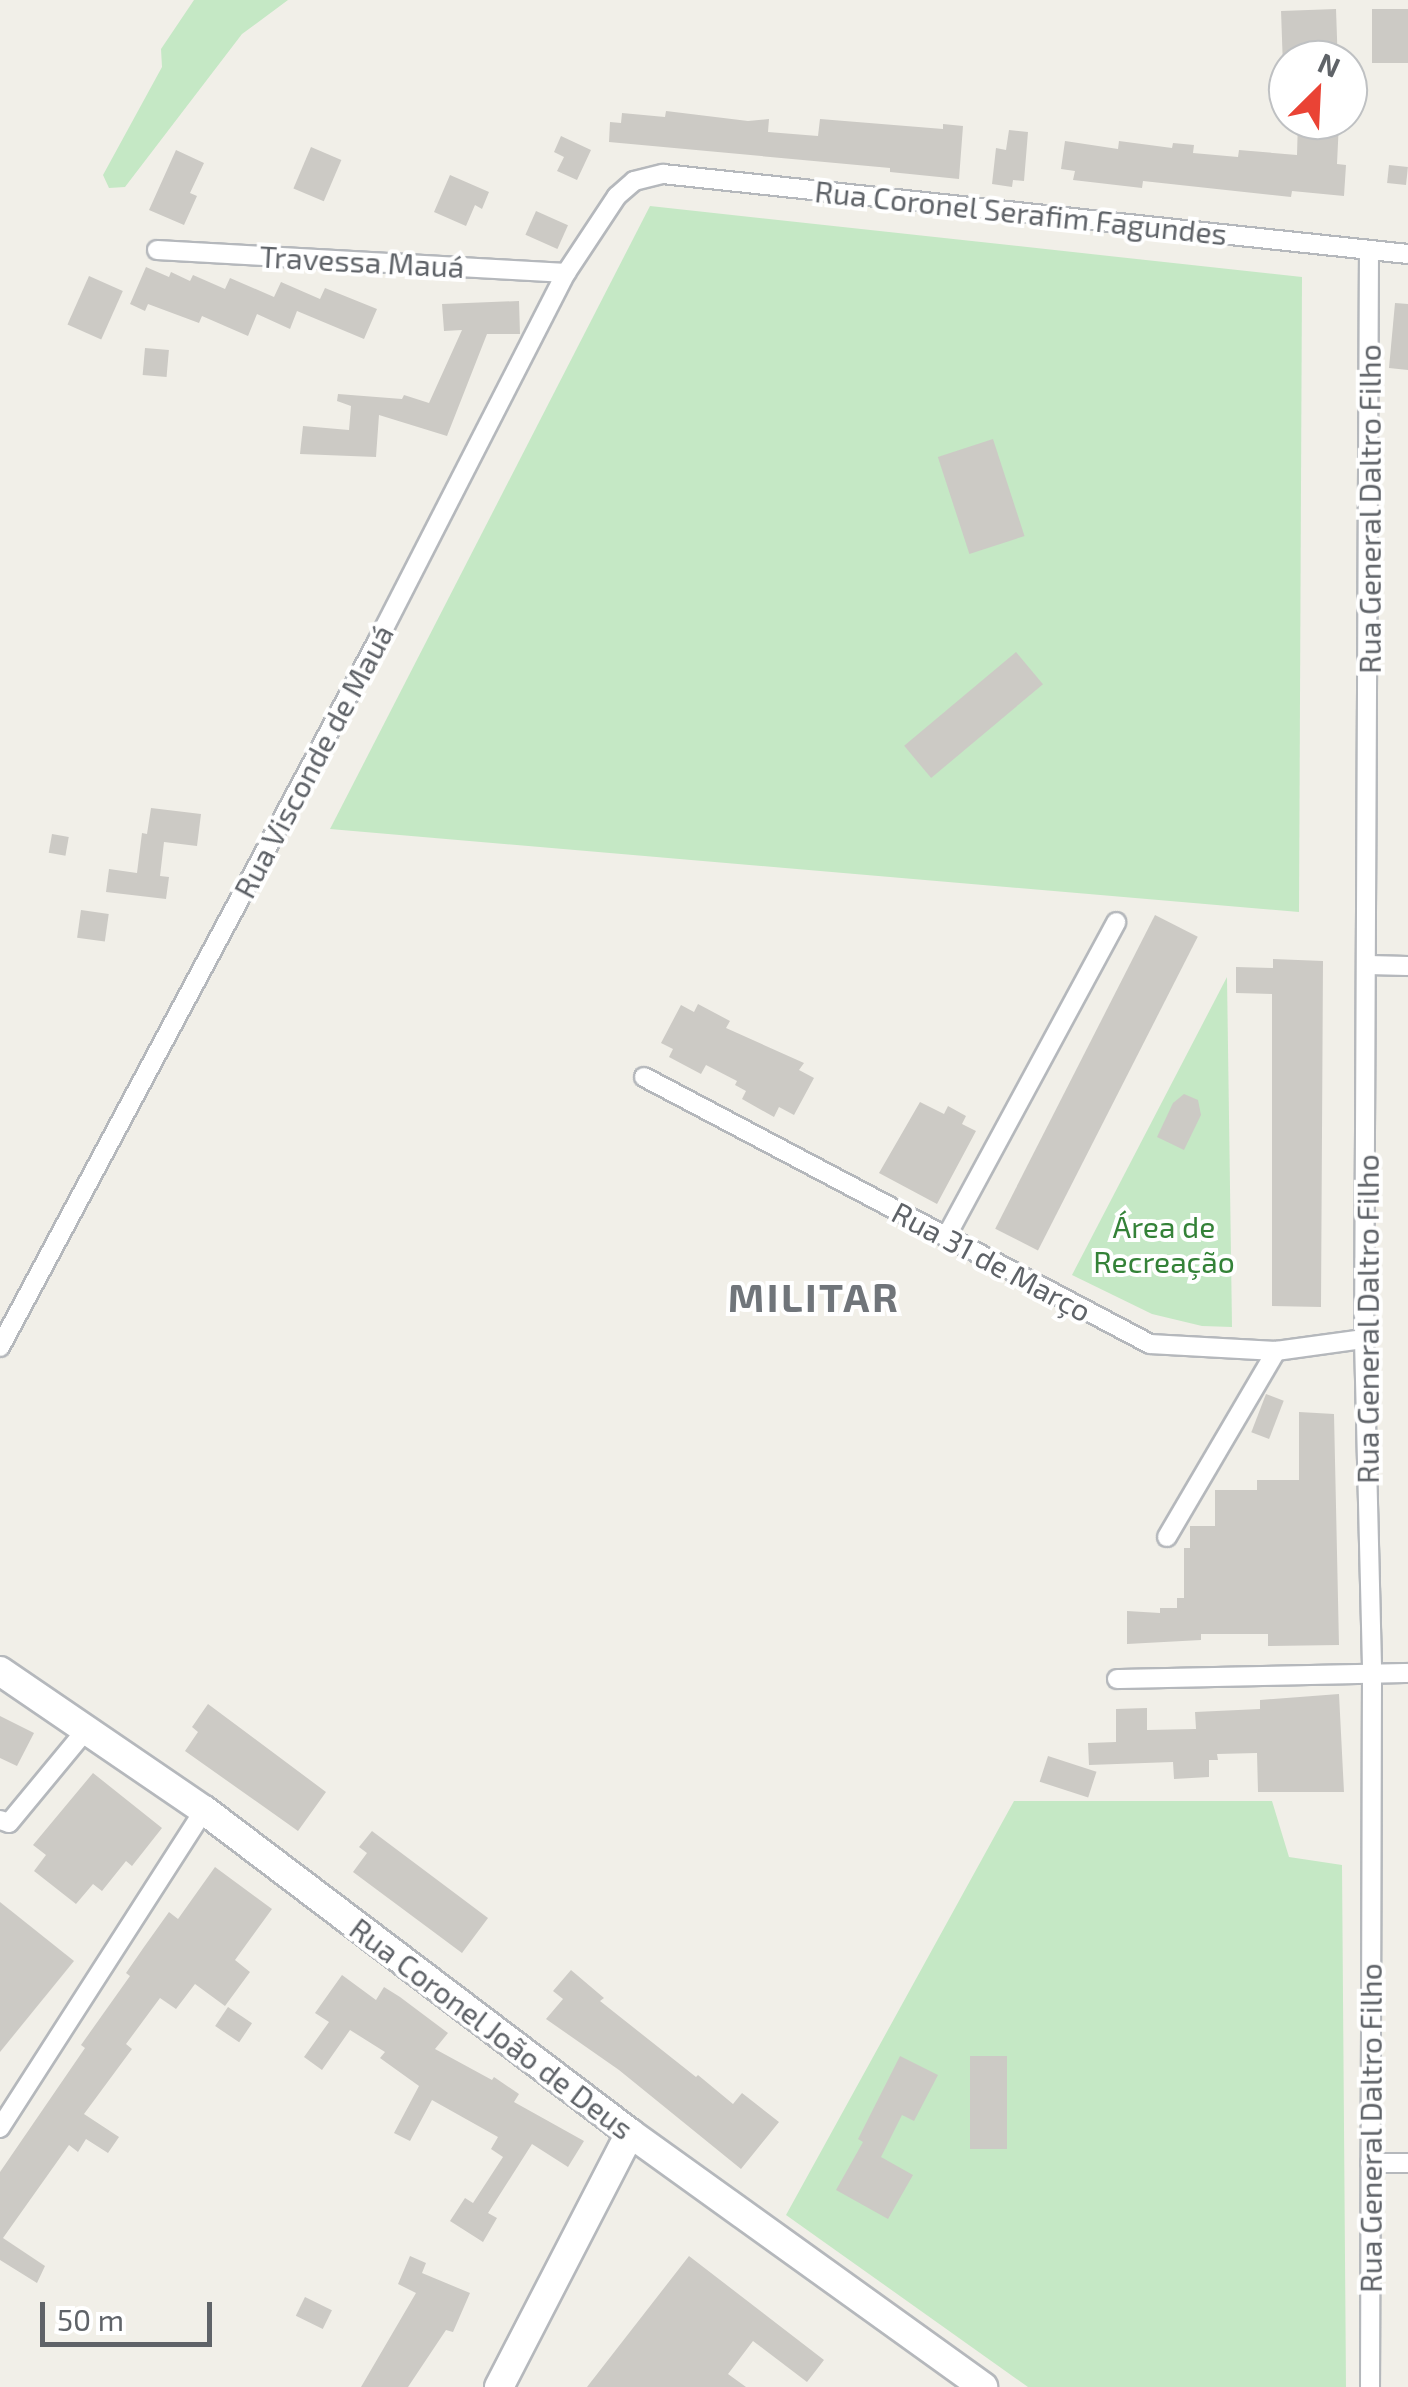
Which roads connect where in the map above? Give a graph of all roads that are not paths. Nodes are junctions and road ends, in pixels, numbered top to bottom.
1 (634, 182) joint
2 (158, 250) dead end
3 (1370, 250) junction
4 (1408, 254) edge
5 (566, 273) junction
6 (1116, 922) dead end
7 (1368, 965) junction
8 (1408, 966) edge
9 (644, 1078) dead end
10 (946, 1236) junction
11 (1364, 1339) junction
12 (0, 1347) edge
13 (1276, 1351) junction
14 (1168, 1537) dead end
15 (0, 1671) edge
16 (1408, 1673) edge
17 (1372, 1674) junction
18 (1117, 1679) dead end
19 (86, 1730) junction
20 (204, 1810) junction
21 (0, 1820) edge
22 (0, 2128) edge
23 (630, 2133) junction
24 (1370, 2163) junction
25 (1408, 2163) edge
26 (499, 2387) edge
27 (983, 2387) edge
28 (1370, 2387) edge

1 - 3 street, Rua Coronel Serafim Fagundes
1 - 5 street, Rua Visconde de Mauá
2 - 5 street, Travessa Mauá
3 - 4 street, Rua Coronel Serafim Fagundes
3 - 7 street, Rua General Daltro Filho
5 - 12 street, Rua Visconde de Mauá
6 - 10 street
7 - 8 street
7 - 11 street, Rua General Daltro Filho
9 - 10 street, Rua 31 de Março
10 - 13 street, Rua 31 de Março
11 - 13 street, Rua 31 de Março
11 - 17 street, Rua General Daltro Filho
13 - 14 street
15 - 19 street, Rua Coronel João de Deus
16 - 17 street
17 - 18 street
17 - 24 street, Rua General Daltro Filho
19 - 20 street, Rua Coronel João de Deus
19 - 21 street
20 - 22 street
20 - 23 street, Rua Coronel João de Deus
23 - 26 street
23 - 27 street, Rua Coronel João de Deus
24 - 25 street
24 - 28 street, Rua General Daltro Filho

